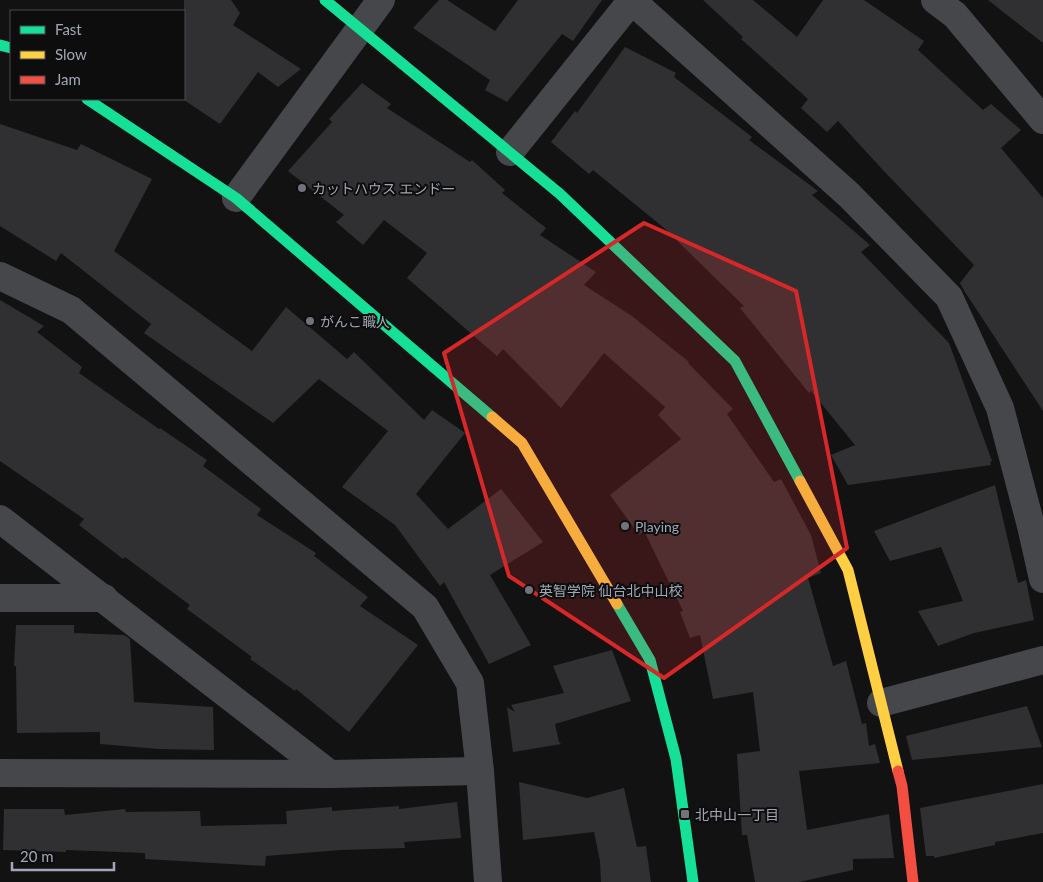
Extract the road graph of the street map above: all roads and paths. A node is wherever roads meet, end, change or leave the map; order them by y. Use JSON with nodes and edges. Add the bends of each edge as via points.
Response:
{"nodes":[{"id":1,"x":325,"y":0,"type":"edge"},
{"id":2,"x":382,"y":0,"type":"edge"},
{"id":3,"x":631,"y":0,"type":"edge"},
{"id":4,"x":935,"y":0,"type":"edge"},
{"id":5,"x":360,"y":29,"type":"junction"},
{"id":6,"x":89,"y":100,"type":"edge"},
{"id":7,"x":1043,"y":120,"type":"edge"},
{"id":8,"x":510,"y":152,"type":"junction"},
{"id":9,"x":236,"y":198,"type":"junction"},
{"id":10,"x":0,"y":276,"type":"edge"},
{"id":11,"x":0,"y":519,"type":"edge"},
{"id":12,"x":1043,"y":579,"type":"edge"},
{"id":13,"x":0,"y":598,"type":"edge"},
{"id":14,"x":104,"y":598,"type":"junction"},
{"id":15,"x":1043,"y":660,"type":"edge"},
{"id":16,"x":881,"y":703,"type":"junction"},
{"id":17,"x":480,"y":771,"type":"junction"},
{"id":18,"x":0,"y":773,"type":"edge"},
{"id":19,"x":330,"y":774,"type":"junction"},
{"id":20,"x":488,"y":882,"type":"edge"},
{"id":21,"x":693,"y":882,"type":"edge"},
{"id":22,"x":913,"y":882,"type":"edge"}],
"edges":[{"from":1,"to":5,"type":"street"},
{"from":2,"to":5,"type":"street"},
{"from":3,"to":8,"type":"street"},
{"from":3,"to":12,"type":"street","via":[[849,195],[949,297],[1000,408]]},
{"from":4,"to":7,"type":"street","via":[[955,15]]},
{"from":5,"to":8,"type":"street"},
{"from":5,"to":9,"type":"street"},
{"from":6,"to":9,"type":"street"},
{"from":8,"to":16,"type":"street","via":[[560,194],[735,361],[848,570]]},
{"from":9,"to":21,"type":"street","via":[[522,442],[650,660],[676,759]]},
{"from":10,"to":17,"type":"street","via":[[70,310],[425,607],[470,683]]},
{"from":11,"to":14,"type":"street"},
{"from":13,"to":14,"type":"street"},
{"from":14,"to":19,"type":"street"},
{"from":15,"to":16,"type":"street"},
{"from":16,"to":22,"type":"street","via":[[902,786]]},
{"from":17,"to":19,"type":"street"},
{"from":17,"to":20,"type":"street"},
{"from":18,"to":19,"type":"street"}]}
